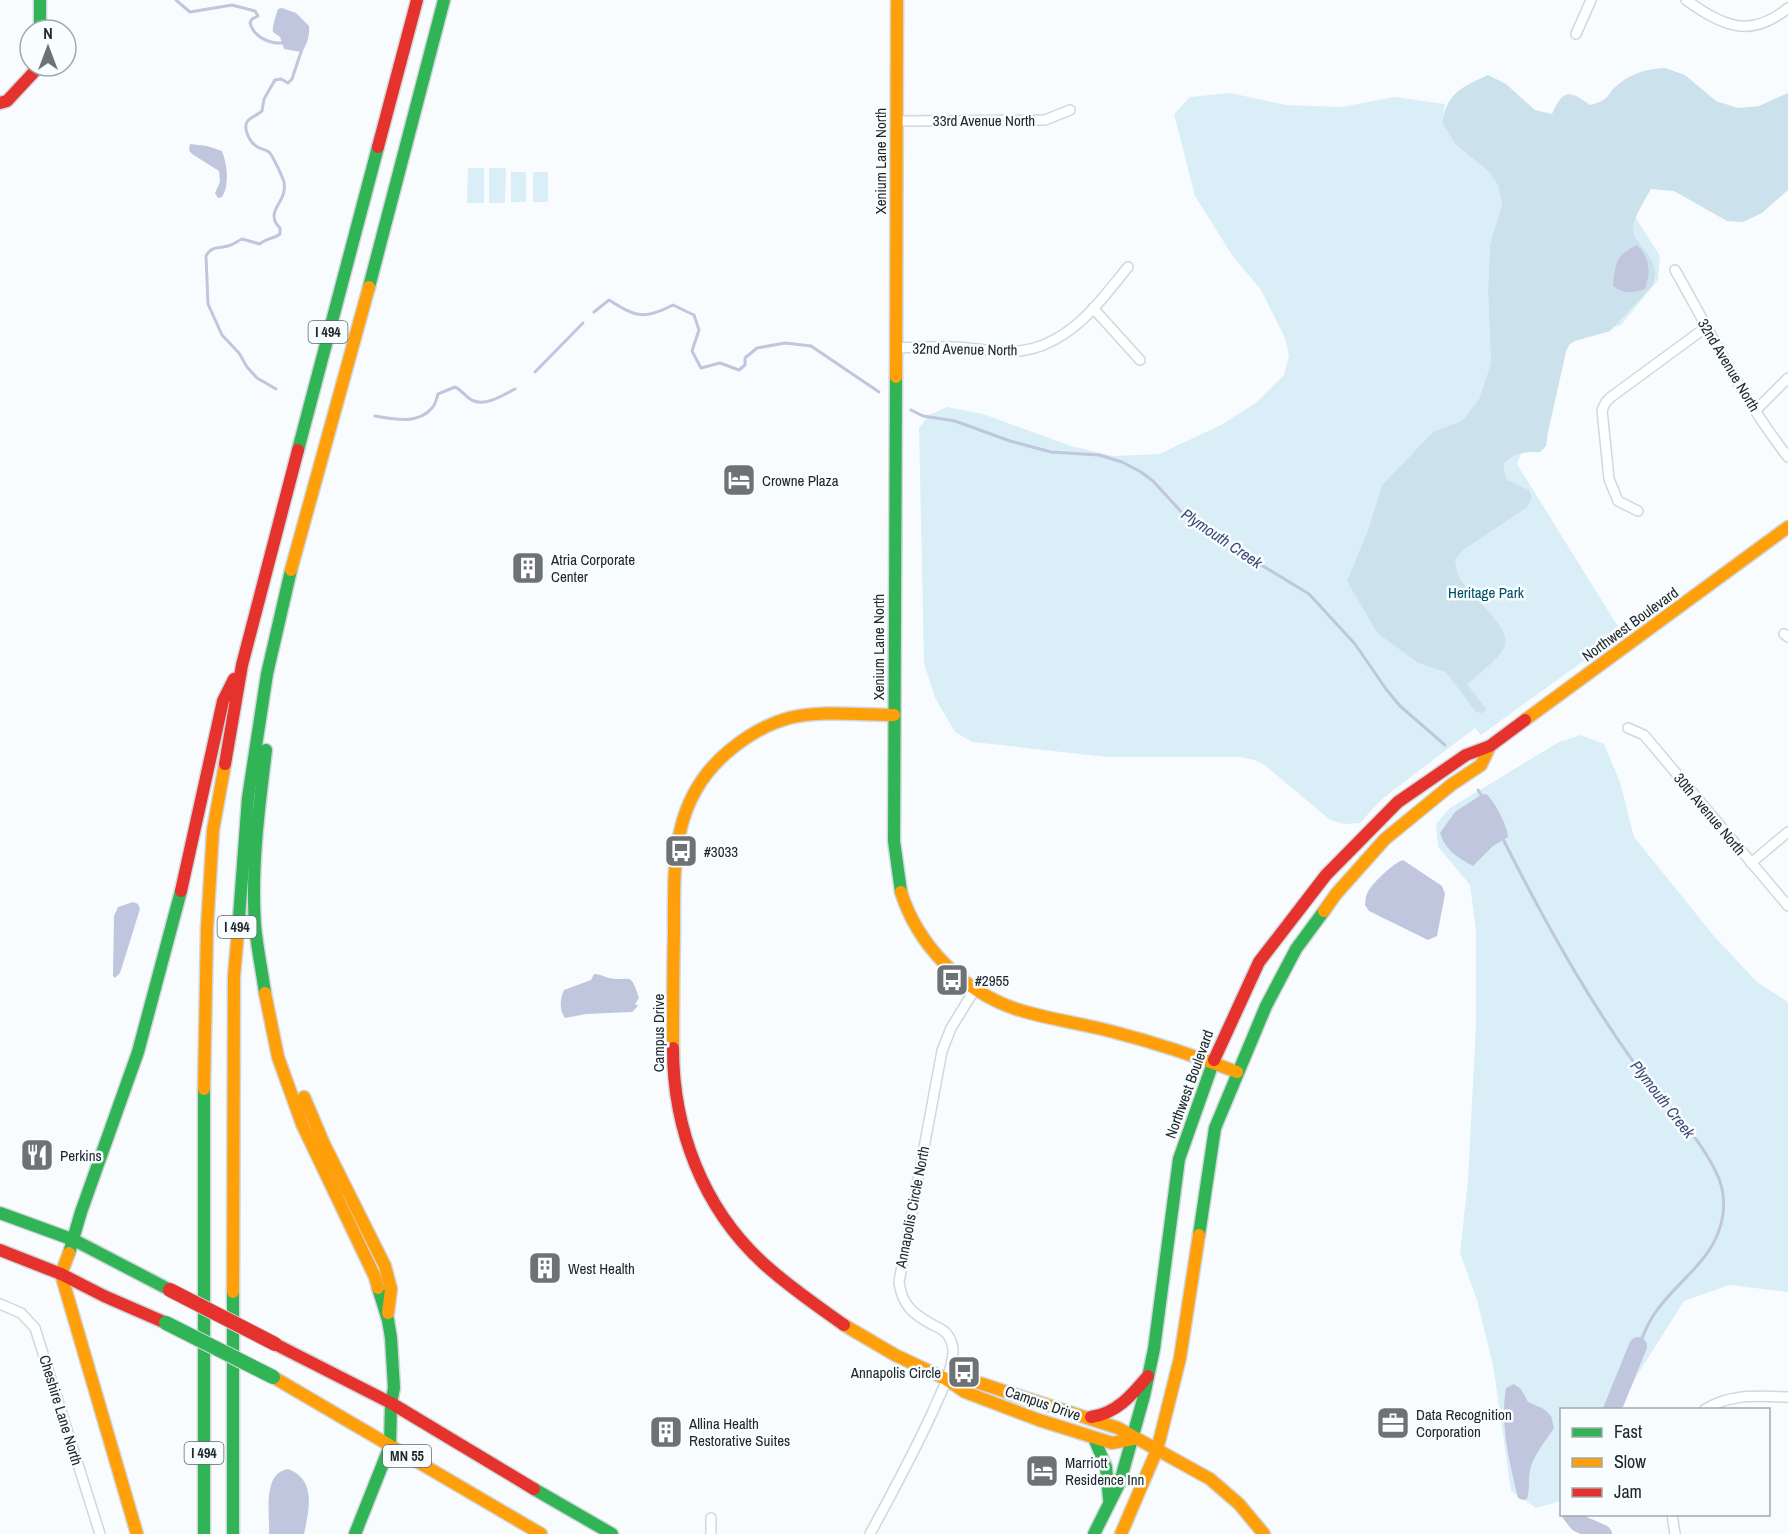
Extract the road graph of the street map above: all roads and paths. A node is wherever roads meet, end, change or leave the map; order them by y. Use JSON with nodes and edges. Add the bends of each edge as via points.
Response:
{"nodes":[{"id":1,"x":40,"y":0,"type":"edge"},
{"id":2,"x":417,"y":0,"type":"edge"},
{"id":3,"x":444,"y":0,"type":"edge"},
{"id":4,"x":897,"y":0,"type":"edge"},
{"id":5,"x":1591,"y":0,"type":"edge"},
{"id":6,"x":1686,"y":0,"type":"edge"},
{"id":7,"x":1788,"y":8,"type":"edge"},
{"id":8,"x":40,"y":18,"type":"edge"},
{"id":9,"x":1576,"y":34,"type":"dead end"},
{"id":10,"x":28,"y":78,"type":"edge"},
{"id":11,"x":0,"y":103,"type":"edge"},
{"id":12,"x":1070,"y":110,"type":"dead end"},
{"id":13,"x":897,"y":121,"type":"junction"},
{"id":14,"x":1128,"y":267,"type":"dead end"},
{"id":15,"x":1675,"y":270,"type":"dead end"},
{"id":16,"x":1092,"y":308,"type":"junction"},
{"id":17,"x":1705,"y":328,"type":"junction"},
{"id":18,"x":896,"y":348,"type":"junction"},
{"id":19,"x":1140,"y":360,"type":"dead end"},
{"id":20,"x":1788,"y":378,"type":"edge"},
{"id":21,"x":1756,"y":410,"type":"junction"},
{"id":22,"x":1788,"y":457,"type":"edge"},
{"id":23,"x":1638,"y":511,"type":"dead end"},
{"id":24,"x":1788,"y":527,"type":"edge"},
{"id":25,"x":293,"y":562,"type":"junction"},
{"id":26,"x":242,"y":665,"type":"junction"},
{"id":27,"x":894,"y":715,"type":"junction"},
{"id":28,"x":1628,"y":728,"type":"dead end"},
{"id":29,"x":1490,"y":746,"type":"junction"},
{"id":30,"x":1788,"y":832,"type":"edge"},
{"id":31,"x":1751,"y":863,"type":"junction"},
{"id":32,"x":1788,"y":906,"type":"edge"},
{"id":33,"x":975,"y":989,"type":"junction"},
{"id":34,"x":1213,"y":1062,"type":"junction"},
{"id":35,"x":1237,"y":1072,"type":"junction"},
{"id":36,"x":0,"y":1213,"type":"edge"},
{"id":37,"x":74,"y":1240,"type":"junction"},
{"id":38,"x":0,"y":1250,"type":"edge"},
{"id":39,"x":61,"y":1274,"type":"junction"},
{"id":40,"x":0,"y":1304,"type":"edge"},
{"id":41,"x":88,"y":1366,"type":"junction"},
{"id":42,"x":1148,"y":1375,"type":"junction"},
{"id":43,"x":946,"y":1378,"type":"junction"},
{"id":44,"x":1788,"y":1397,"type":"edge"},
{"id":45,"x":391,"y":1403,"type":"junction"},
{"id":46,"x":1707,"y":1408,"type":"edge"},
{"id":47,"x":1085,"y":1417,"type":"junction"},
{"id":48,"x":1094,"y":1438,"type":"junction"},
{"id":49,"x":1133,"y":1438,"type":"junction"},
{"id":50,"x":390,"y":1446,"type":"junction"},
{"id":51,"x":1157,"y":1449,"type":"junction"},
{"id":52,"x":1108,"y":1506,"type":"junction"},
{"id":53,"x":1672,"y":1516,"type":"edge"},
{"id":54,"x":711,"y":1518,"type":"dead end"},
{"id":55,"x":100,"y":1534,"type":"edge"},
{"id":56,"x":125,"y":1534,"type":"edge"},
{"id":57,"x":137,"y":1534,"type":"edge"},
{"id":58,"x":204,"y":1534,"type":"edge"},
{"id":59,"x":232,"y":1534,"type":"edge"},
{"id":60,"x":355,"y":1534,"type":"edge"},
{"id":61,"x":541,"y":1534,"type":"edge"},
{"id":62,"x":612,"y":1534,"type":"edge"},
{"id":63,"x":711,"y":1534,"type":"edge"},
{"id":64,"x":870,"y":1534,"type":"edge"},
{"id":65,"x":1094,"y":1534,"type":"edge"},
{"id":66,"x":1121,"y":1534,"type":"edge"},
{"id":67,"x":1264,"y":1534,"type":"edge"},
{"id":68,"x":1675,"y":1534,"type":"edge"}],
"edges":[{"from":1,"to":8,"type":"main road"},
{"from":2,"to":26,"type":"main road","number":"I 494"},
{"from":3,"to":25,"type":"main road","number":"I 494"},
{"from":4,"to":13,"type":"main road","name":"Xenium Lane North"},
{"from":5,"to":9,"type":"street"},
{"from":6,"to":7,"type":"street","via":[[1708,16],[1740,26],[1764,22]]},
{"from":10,"to":11,"type":"main road","via":[[8,100]]},
{"from":12,"to":13,"type":"street","name":"33rd Avenue North","via":[[1045,120]]},
{"from":13,"to":18,"type":"main road","name":"Xenium Lane North"},
{"from":14,"to":16,"type":"street","name":"32nd Avenue North"},
{"from":15,"to":17,"type":"street","name":"32nd Avenue North"},
{"from":16,"to":18,"type":"street","name":"32nd Avenue North","via":[[1065,333],[1027,350],[1007,353],[957,347]]},
{"from":16,"to":19,"type":"street"},
{"from":17,"to":21,"type":"street","name":"32nd Avenue North"},
{"from":17,"to":23,"type":"street","via":[[1611,397],[1602,410],[1609,479],[1618,501]]},
{"from":18,"to":27,"type":"main road","name":"Xenium Lane North"},
{"from":20,"to":21,"type":"street"},
{"from":21,"to":22,"type":"street","name":"32nd Avenue North"},
{"from":24,"to":29,"type":"main road","name":"Northwest Boulevard"},
{"from":25,"to":45,"type":"main road","via":[[257,821],[255,926],[278,1057],[302,1124],[375,1277],[388,1320],[394,1388]]},
{"from":25,"to":59,"type":"main road","number":"I 494","via":[[267,674],[239,886],[234,976]]},
{"from":26,"to":37,"type":"main road","via":[[223,701],[175,919],[138,1052]]},
{"from":26,"to":58,"type":"main road","number":"I 494","via":[[213,830],[207,928]]},
{"from":27,"to":33,"type":"main road","name":"Xenium Lane North","via":[[894,841],[902,894],[926,942],[942,962]]},
{"from":27,"to":43,"type":"main road","name":"Campus Drive","via":[[805,716],[781,721],[748,737],[718,759],[690,799],[681,822],[674,870],[675,1092],[681,1124],[703,1185],[741,1240],[763,1263],[848,1328]]},
{"from":28,"to":31,"type":"street","name":"30th Avenue North","via":[[1644,735]]},
{"from":29,"to":34,"type":"main road","name":"Northwest Boulevard","via":[[1466,755],[1398,802],[1326,875],[1259,962]]},
{"from":29,"to":35,"type":"main road","name":"Northwest Boulevard","via":[[1481,765],[1451,784],[1385,839],[1336,894],[1296,949]]},
{"from":30,"to":31,"type":"street"},
{"from":31,"to":32,"type":"street","name":"30th Avenue North"},
{"from":33,"to":34,"type":"main road","name":"Xenium Lane North","via":[[1013,1008],[1139,1038]]},
{"from":33,"to":43,"type":"street","name":"Annapolis Circle North","via":[[942,1051],[899,1273],[900,1292],[909,1309],[950,1337],[952,1360]]},
{"from":34,"to":35,"type":"main road","name":"Xenium Lane North"},
{"from":34,"to":42,"type":"main road","name":"Northwest Boulevard","via":[[1179,1159]]},
{"from":35,"to":51,"type":"main road","name":"Northwest Boulevard","via":[[1215,1128],[1180,1358]]},
{"from":36,"to":37,"type":"main road","number":"MN 55"},
{"from":37,"to":39,"type":"main road"},
{"from":37,"to":45,"type":"main road","number":"MN 55","bridge":true},
{"from":38,"to":39,"type":"main road","number":"MN 55"},
{"from":39,"to":41,"type":"main road"},
{"from":39,"to":50,"type":"main road","number":"MN 55","bridge":true,"via":[[273,1377]]},
{"from":40,"to":55,"type":"street","name":"Cheshire Lane North","via":[[21,1313],[35,1328]]},
{"from":41,"to":56,"type":"main road","via":[[87,1400]]},
{"from":41,"to":57,"type":"main road"},
{"from":42,"to":47,"type":"main road","via":[[1113,1411],[1102,1417]]},
{"from":42,"to":49,"type":"main road","name":"Northwest Boulevard"},
{"from":43,"to":47,"type":"main road","name":"Campus Drive","via":[[970,1380]]},
{"from":43,"to":48,"type":"main road","name":"Campus Drive","via":[[965,1392]]},
{"from":43,"to":64,"type":"street","name":"Annapolis Circle North","via":[[919,1442]]},
{"from":44,"to":46,"type":"street","via":[[1749,1396],[1719,1401]]},
{"from":45,"to":50,"type":"main road"},
{"from":45,"to":62,"type":"main road","number":"MN 55"},
{"from":47,"to":49,"type":"main road","name":"Campus Drive","via":[[1118,1428]]},
{"from":48,"to":49,"type":"main road","name":"Campus Drive","via":[[1112,1443]]},
{"from":48,"to":52,"type":"main road","via":[[1107,1470]]},
{"from":49,"to":51,"type":"main road","name":"Campus Drive"},
{"from":49,"to":52,"type":"main road","name":"Northwest Boulevard"},
{"from":50,"to":60,"type":"main road"},
{"from":50,"to":61,"type":"main road","number":"MN 55"},
{"from":51,"to":66,"type":"main road","name":"Northwest Boulevard"},
{"from":51,"to":67,"type":"main road","name":"Campus Drive","via":[[1232,1495]]},
{"from":52,"to":65,"type":"main road","name":"Northwest Boulevard"},
{"from":53,"to":68,"type":"street"},
{"from":54,"to":63,"type":"street"}]}
